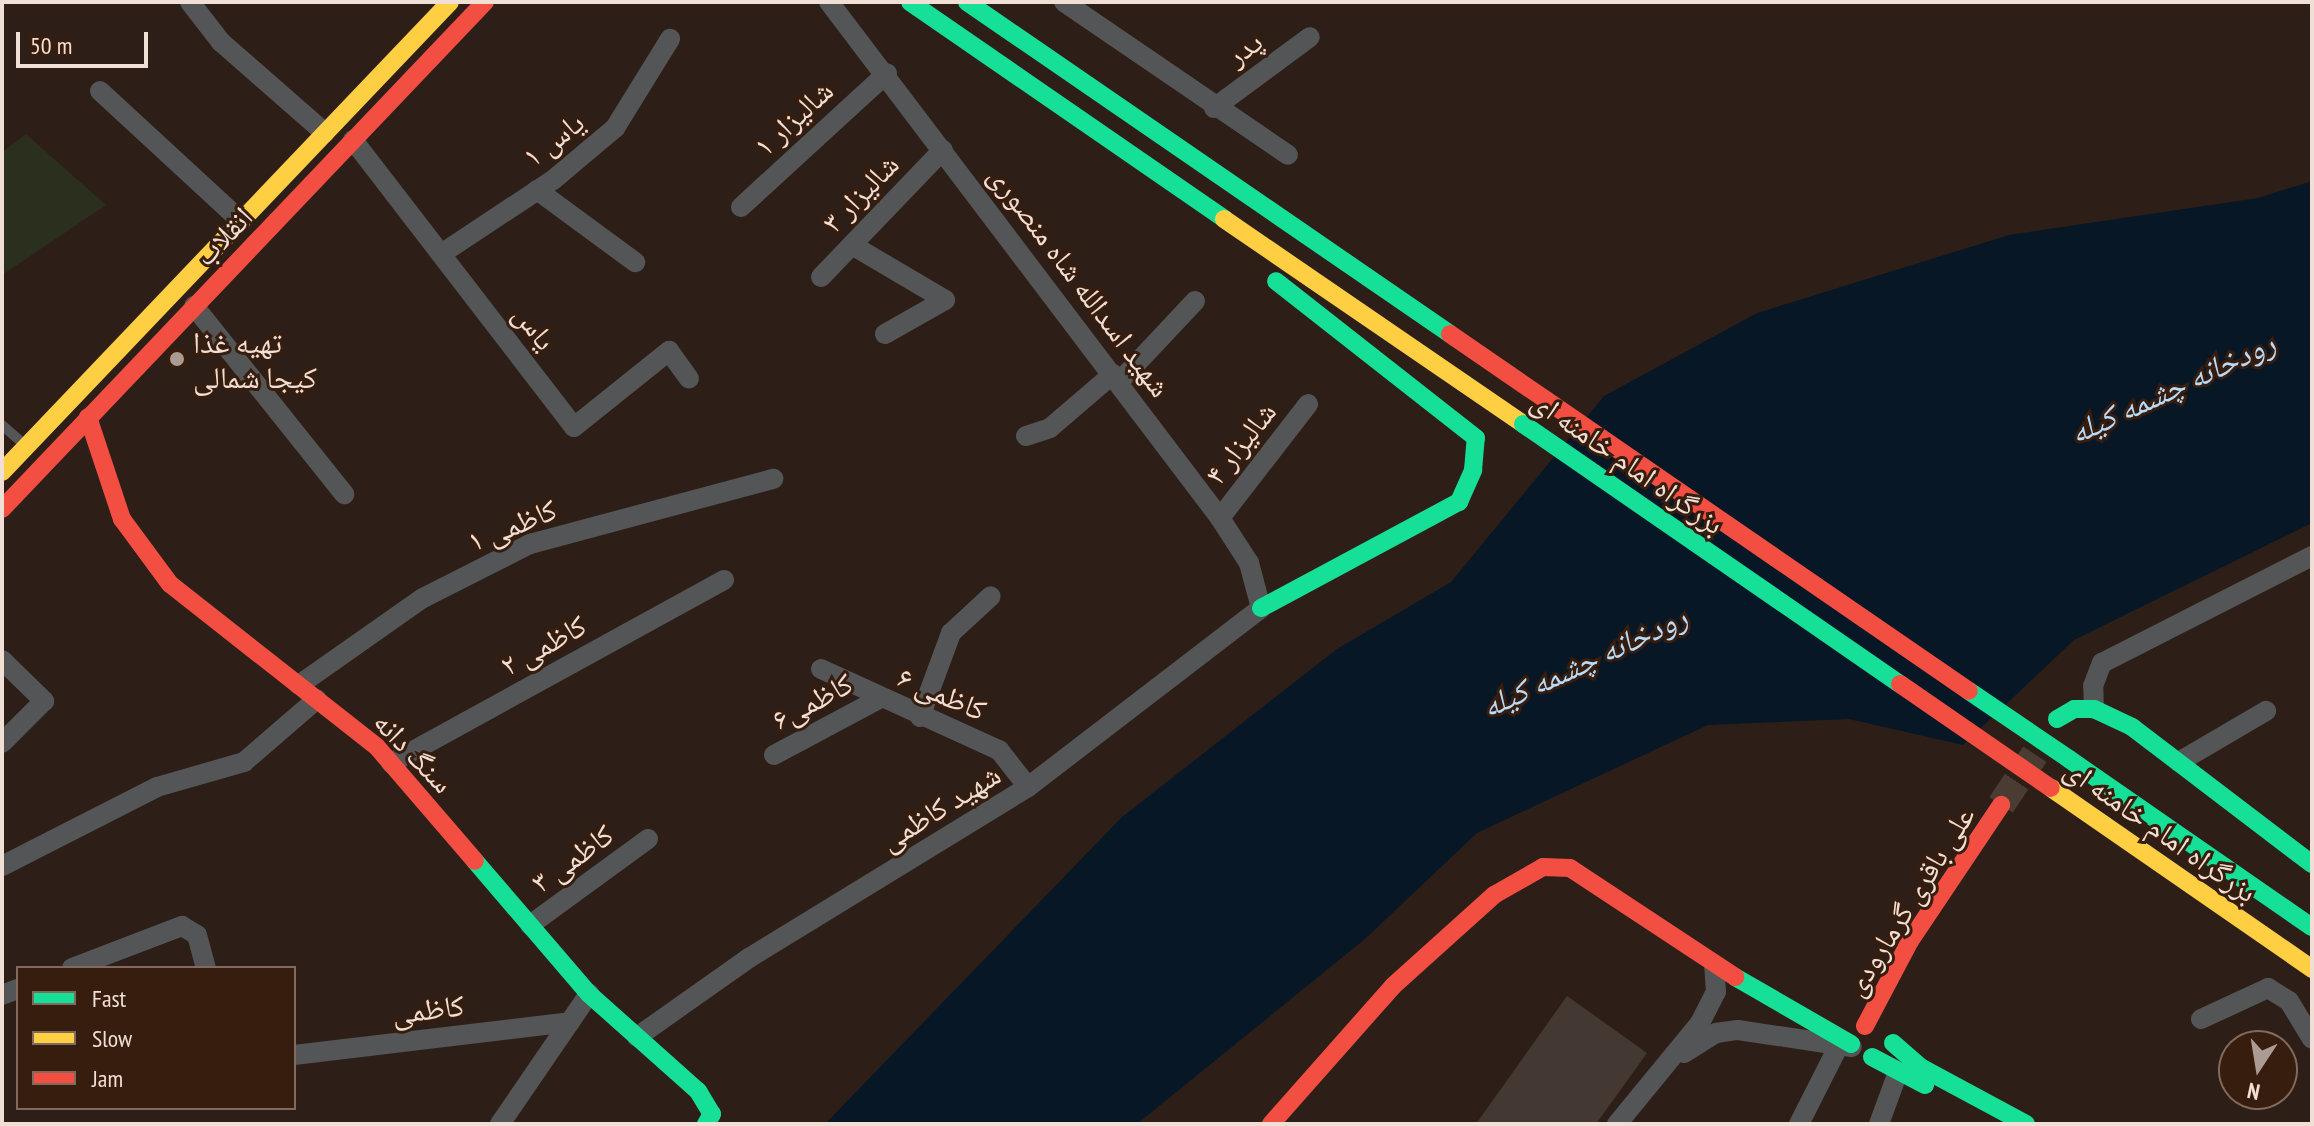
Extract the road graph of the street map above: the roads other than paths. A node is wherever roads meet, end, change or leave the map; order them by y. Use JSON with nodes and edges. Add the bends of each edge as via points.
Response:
{"nodes":[{"id":1,"x":190,"y":2,"type":"edge"},
{"id":2,"x":450,"y":2,"type":"edge"},
{"id":3,"x":485,"y":2,"type":"edge"},
{"id":4,"x":829,"y":2,"type":"edge"},
{"id":5,"x":910,"y":2,"type":"edge"},
{"id":6,"x":967,"y":2,"type":"edge"},
{"id":7,"x":1064,"y":2,"type":"edge"},
{"id":8,"x":1310,"y":37,"type":"dead end"},
{"id":9,"x":670,"y":39,"type":"dead end"},
{"id":10,"x":1083,"y":56,"type":"dead end"},
{"id":11,"x":887,"y":73,"type":"junction"},
{"id":12,"x":100,"y":91,"type":"dead end"},
{"id":13,"x":1214,"y":108,"type":"junction"},
{"id":14,"x":325,"y":133,"type":"junction"},
{"id":15,"x":353,"y":140,"type":"junction"},
{"id":16,"x":943,"y":150,"type":"junction"},
{"id":17,"x":1288,"y":155,"type":"dead end"},
{"id":18,"x":537,"y":190,"type":"junction"},
{"id":19,"x":1184,"y":191,"type":"junction"},
{"id":20,"x":741,"y":207,"type":"dead end"},
{"id":21,"x":241,"y":221,"type":"junction"},
{"id":22,"x":852,"y":245,"type":"junction"},
{"id":23,"x":441,"y":254,"type":"junction"},
{"id":24,"x":1334,"y":255,"type":"junction"},
{"id":25,"x":635,"y":262,"type":"dead end"},
{"id":26,"x":821,"y":277,"type":"dead end"},
{"id":27,"x":1195,"y":301,"type":"dead end"},
{"id":28,"x":194,"y":306,"type":"junction"},
{"id":29,"x":885,"y":334,"type":"dead end"},
{"id":30,"x":1116,"y":378,"type":"junction"},
{"id":31,"x":689,"y":379,"type":"dead end"},
{"id":32,"x":70,"y":400,"type":"junction"},
{"id":33,"x":1308,"y":404,"type":"dead end"},
{"id":34,"x":88,"y":417,"type":"junction"},
{"id":35,"x":2,"y":425,"type":"edge"},
{"id":36,"x":1026,"y":436,"type":"dead end"},
{"id":37,"x":26,"y":446,"type":"junction"},
{"id":38,"x":2,"y":472,"type":"edge"},
{"id":39,"x":773,"y":479,"type":"dead end"},
{"id":40,"x":344,"y":494,"type":"dead end"},
{"id":41,"x":2,"y":509,"type":"edge"},
{"id":42,"x":1220,"y":518,"type":"junction"},
{"id":43,"x":2312,"y":556,"type":"edge"},
{"id":44,"x":724,"y":580,"type":"dead end"},
{"id":45,"x":991,"y":596,"type":"dead end"},
{"id":46,"x":1261,"y":608,"type":"junction"},
{"id":47,"x":2,"y":660,"type":"edge"},
{"id":48,"x":821,"y":669,"type":"dead end"},
{"id":49,"x":299,"y":685,"type":"junction"},
{"id":50,"x":317,"y":699,"type":"junction"},
{"id":51,"x":879,"y":699,"type":"junction"},
{"id":52,"x":2094,"y":709,"type":"junction"},
{"id":53,"x":2266,"y":711,"type":"dead end"},
{"id":54,"x":920,"y":717,"type":"junction"},
{"id":55,"x":2057,"y":719,"type":"dead end"},
{"id":56,"x":2,"y":743,"type":"edge"},
{"id":57,"x":774,"y":755,"type":"dead end"},
{"id":58,"x":2179,"y":762,"type":"junction"},
{"id":59,"x":391,"y":763,"type":"junction"},
{"id":60,"x":1028,"y":787,"type":"junction"},
{"id":61,"x":2001,"y":805,"type":"tunnel mouth"},
{"id":62,"x":648,"y":839,"type":"dead end"},
{"id":63,"x":2312,"y":864,"type":"edge"},
{"id":64,"x":2,"y":866,"type":"edge"},
{"id":65,"x":530,"y":925,"type":"junction"},
{"id":66,"x":1660,"y":926,"type":"junction"},
{"id":67,"x":2312,"y":927,"type":"edge"},
{"id":68,"x":1714,"y":965,"type":"junction"},
{"id":69,"x":77,"y":966,"type":"edge"},
{"id":70,"x":205,"y":966,"type":"edge"},
{"id":71,"x":2312,"y":969,"type":"edge"},
{"id":72,"x":1894,"y":976,"type":"junction"},
{"id":73,"x":589,"y":994,"type":"junction"},
{"id":74,"x":2201,"y":1019,"type":"dead end"},
{"id":75,"x":570,"y":1022,"type":"junction"},
{"id":76,"x":637,"y":1037,"type":"junction"},
{"id":77,"x":1852,"y":1038,"type":"junction"},
{"id":78,"x":2312,"y":1039,"type":"edge"},
{"id":79,"x":1891,"y":1041,"type":"junction"},
{"id":80,"x":296,"y":1055,"type":"edge"},
{"id":81,"x":1678,"y":1057,"type":"junction"},
{"id":82,"x":1872,"y":1057,"type":"junction"},
{"id":83,"x":1898,"y":1072,"type":"junction"},
{"id":84,"x":500,"y":1124,"type":"edge"},
{"id":85,"x":706,"y":1124,"type":"edge"},
{"id":86,"x":1271,"y":1124,"type":"edge"},
{"id":87,"x":1617,"y":1124,"type":"edge"},
{"id":88,"x":1799,"y":1124,"type":"edge"},
{"id":89,"x":1879,"y":1124,"type":"edge"},
{"id":90,"x":1998,"y":1124,"type":"edge"},
{"id":91,"x":2026,"y":1124,"type":"edge"}],
"edges":[{"from":1,"to":14,"type":"street","via":[[221,42]]},
{"from":2,"to":14,"type":"main road","name":"انقلاب"},
{"from":3,"to":15,"type":"main road","name":"انقلاب"},
{"from":4,"to":11,"type":"street","name":"شهید اسدالله شاه منصوری"},
{"from":5,"to":19,"type":"main road","name":"بزرگراه امام خامنه ای"},
{"from":6,"to":24,"type":"main road","name":"بزرگراه امام خامنه ای"},
{"from":7,"to":13,"type":"street"},
{"from":8,"to":13,"type":"street","name":"پدر"},
{"from":9,"to":18,"type":"street","name":"یاس ۱","via":[[615,128]]},
{"from":10,"to":24,"type":"main road"},
{"from":11,"to":16,"type":"street","name":"شهید اسدالله شاه منصوری"},
{"from":11,"to":20,"type":"street","name":"شالیزار ۱"},
{"from":12,"to":21,"type":"street"},
{"from":13,"to":17,"type":"street"},
{"from":14,"to":21,"type":"main road","name":"انقلاب"},
{"from":15,"to":23,"type":"street","name":"یاس"},
{"from":15,"to":28,"type":"main road","name":"انقلاب"},
{"from":16,"to":22,"type":"street","name":"شالیزار ۳"},
{"from":16,"to":30,"type":"street","name":"شهید اسدالله شاه منصوری"},
{"from":18,"to":23,"type":"street","name":"یاس ۱"},
{"from":18,"to":25,"type":"street"},
{"from":19,"to":46,"type":"main road","via":[[1236,250],[1476,438],[1473,470],[1459,502]]},
{"from":19,"to":71,"type":"main road","name":"بزرگراه امام خامنه ای","bridge":true},
{"from":21,"to":32,"type":"main road","name":"انقلاب"},
{"from":22,"to":26,"type":"street","name":"شالیزار ۳"},
{"from":22,"to":29,"type":"street","via":[[945,300]]},
{"from":23,"to":31,"type":"street","name":"یاس","via":[[574,427],[669,351]]},
{"from":24,"to":67,"type":"main road","name":"بزرگراه امام خامنه ای","bridge":true},
{"from":27,"to":30,"type":"street"},
{"from":28,"to":34,"type":"main road","name":"انقلاب"},
{"from":28,"to":40,"type":"street"},
{"from":30,"to":36,"type":"street","via":[[1050,428]]},
{"from":30,"to":42,"type":"street","name":"شهید اسدالله شاه منصوری"},
{"from":32,"to":34,"type":"main road"},
{"from":32,"to":37,"type":"main road","name":"انقلاب"},
{"from":33,"to":42,"type":"street","name":"شالیزار ۴"},
{"from":34,"to":41,"type":"main road","name":"انقلاب"},
{"from":34,"to":49,"type":"main road","name":"سنگ دانه","via":[[122,519],[170,584]]},
{"from":35,"to":37,"type":"lane"},
{"from":37,"to":38,"type":"main road","name":"انقلاب"},
{"from":39,"to":49,"type":"street","name":"کاظمی ۱","via":[[530,544],[423,598]]},
{"from":42,"to":46,"type":"street","name":"شهید اسدالله شاه منصوری","via":[[1249,563]]},
{"from":43,"to":52,"type":"street","via":[[2102,663],[2093,686]]},
{"from":44,"to":59,"type":"street","name":"کاظمی ۲"},
{"from":45,"to":54,"type":"street","via":[[951,633]]},
{"from":46,"to":60,"type":"street","name":"شهید کاظمی"},
{"from":47,"to":56,"type":"street","via":[[44,701]]},
{"from":48,"to":51,"type":"street","name":"کاظمی ۶"},
{"from":49,"to":50,"type":"main road","name":"سنگ دانه"},
{"from":50,"to":59,"type":"main road","name":"سنگ دانه"},
{"from":50,"to":64,"type":"street","via":[[244,762],[157,787]]},
{"from":51,"to":54,"type":"street","name":"کاظمی ۶"},
{"from":51,"to":57,"type":"street","name":"کاظمی۶"},
{"from":52,"to":55,"type":"main road","via":[[2074,709]]},
{"from":52,"to":58,"type":"main road"},
{"from":53,"to":58,"type":"street"},
{"from":54,"to":60,"type":"street","name":"کاظمی ۶","via":[[999,750]]},
{"from":58,"to":63,"type":"main road"},
{"from":59,"to":65,"type":"main road","name":"سنگ دانه"},
{"from":60,"to":76,"type":"street","name":"شهید کاظمی","via":[[749,958]]},
{"from":61,"to":72,"type":"main road","name":"علی باقری گرمارودی","via":[[1910,941]]},
{"from":62,"to":65,"type":"street","name":"کاظمی ۳"},
{"from":65,"to":73,"type":"main road","name":"سنگ دانه"},
{"from":66,"to":68,"type":"main road"},
{"from":66,"to":77,"type":"main road"},
{"from":66,"to":86,"type":"main road","via":[[1570,868],[1543,867],[1519,877],[1393,986]]},
{"from":68,"to":77,"type":"main road"},
{"from":68,"to":81,"type":"street","via":[[1716,992]]},
{"from":69,"to":70,"type":"street","via":[[182,926],[197,935]]},
{"from":72,"to":77,"type":"main road","name":"علی باقری گرمارودی"},
{"from":72,"to":79,"type":"main road"},
{"from":73,"to":75,"type":"street"},
{"from":73,"to":76,"type":"main road","name":"سنگ دانه"},
{"from":74,"to":78,"type":"street","via":[[2268,988],[2289,1001]]},
{"from":75,"to":80,"type":"street","name":"کاظمی"},
{"from":75,"to":84,"type":"street"},
{"from":76,"to":85,"type":"main road","name":"سنگ دانه","via":[[698,1091],[712,1114]]},
{"from":77,"to":79,"type":"main road"},
{"from":77,"to":81,"type":"street","via":[[1738,1030],[1716,1033]]},
{"from":77,"to":82,"type":"main road"},
{"from":77,"to":88,"type":"street"},
{"from":79,"to":82,"type":"main road","via":[[1890,1057]]},
{"from":79,"to":91,"type":"main road","via":[[1922,1068]]},
{"from":81,"to":87,"type":"street"},
{"from":82,"to":83,"type":"main road"},
{"from":83,"to":89,"type":"street"},
{"from":83,"to":90,"type":"main road"}]}
